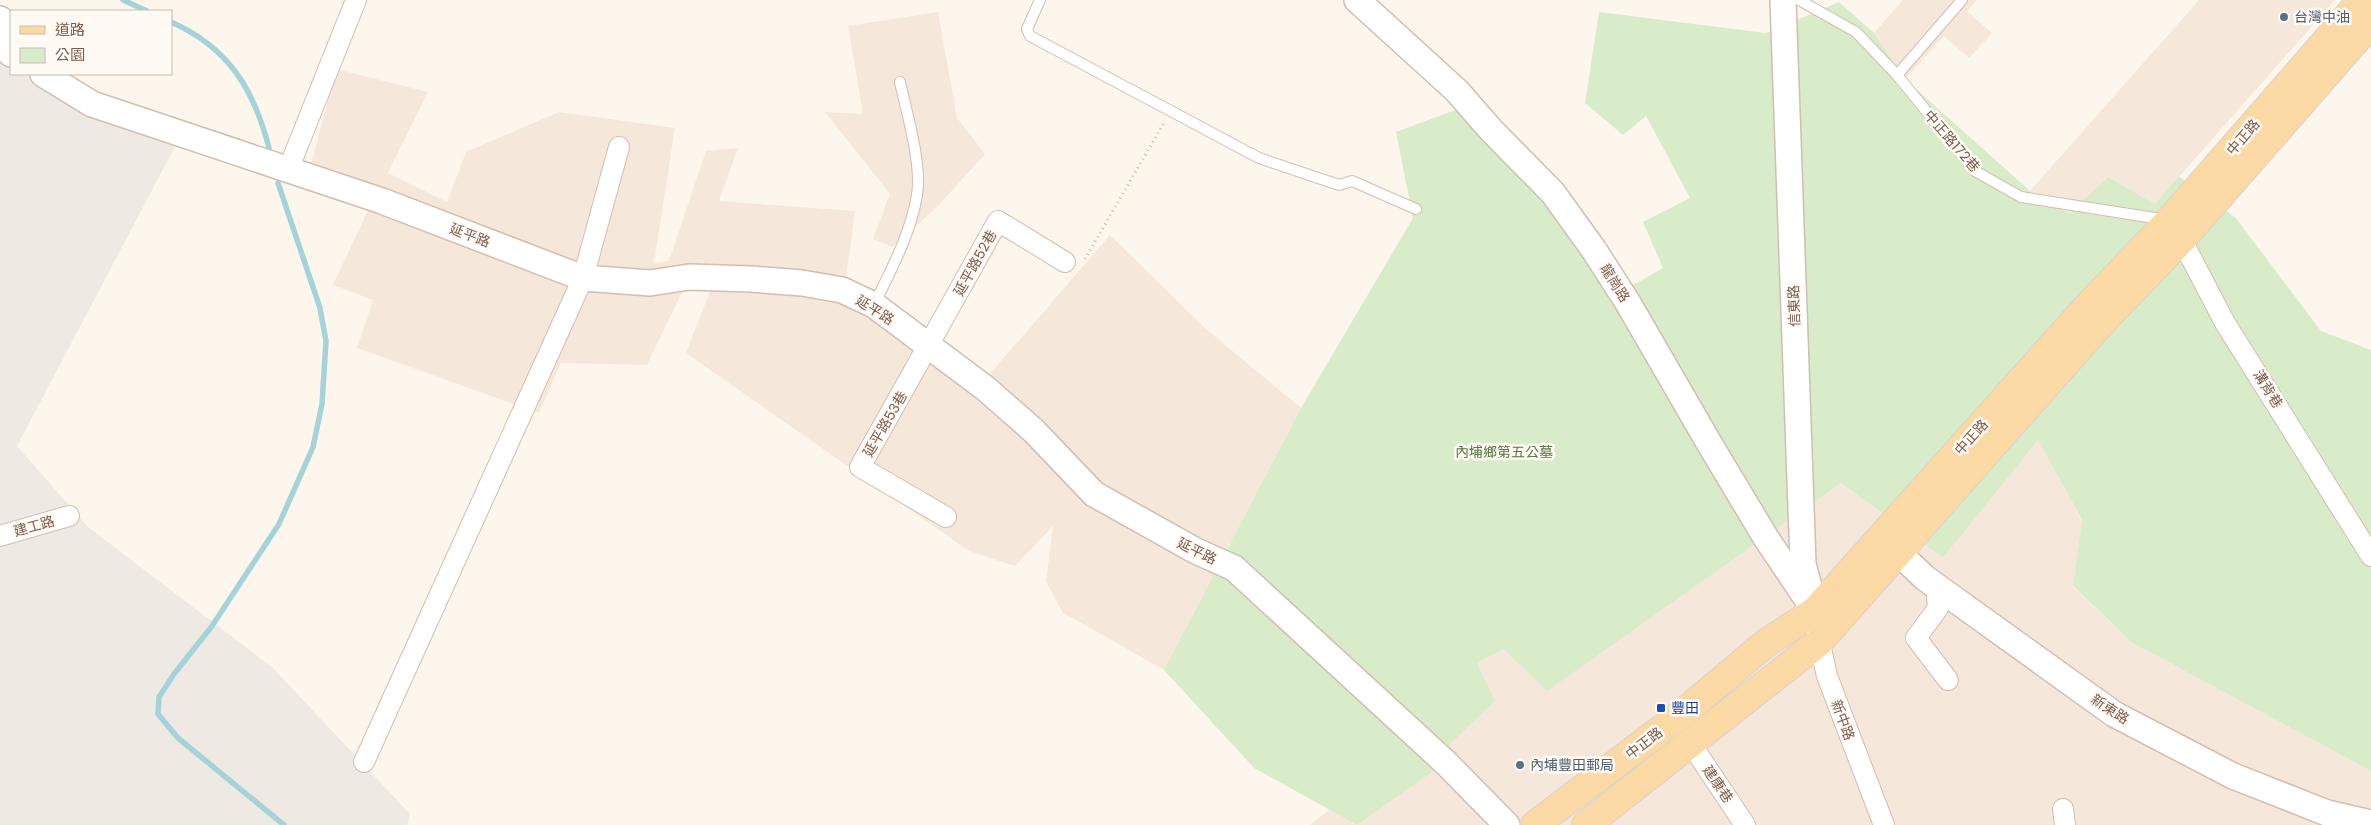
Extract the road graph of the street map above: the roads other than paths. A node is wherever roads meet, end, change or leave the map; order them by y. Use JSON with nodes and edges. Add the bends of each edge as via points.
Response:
{"nodes":[{"id":1,"x":356,"y":0,"type":"edge"},
{"id":2,"x":1040,"y":0,"type":"edge"},
{"id":3,"x":1357,"y":0,"type":"edge"},
{"id":4,"x":1783,"y":0,"type":"edge"},
{"id":5,"x":1799,"y":0,"type":"edge"},
{"id":6,"x":1962,"y":0,"type":"edge"},
{"id":7,"x":2362,"y":0,"type":"edge"},
{"id":8,"x":0,"y":19,"type":"edge"},
{"id":9,"x":2371,"y":23,"type":"edge"},
{"id":10,"x":10,"y":27,"type":"edge"},
{"id":11,"x":0,"y":44,"type":"edge"},
{"id":12,"x":10,"y":53,"type":"edge"},
{"id":13,"x":45,"y":75,"type":"edge"},
{"id":14,"x":65,"y":75,"type":"edge"},
{"id":15,"x":1897,"y":75,"type":"junction"},
{"id":16,"x":900,"y":82,"type":"dead end"},
{"id":17,"x":92,"y":104,"type":"junction"},
{"id":18,"x":619,"y":147,"type":"dead end"},
{"id":19,"x":288,"y":170,"type":"junction"},
{"id":20,"x":1416,"y":209,"type":"dead end"},
{"id":21,"x":2176,"y":229,"type":"junction"},
{"id":22,"x":1065,"y":262,"type":"dead end"},
{"id":23,"x":584,"y":278,"type":"junction"},
{"id":24,"x":874,"y":306,"type":"junction"},
{"id":25,"x":928,"y":348,"type":"junction"},
{"id":26,"x":69,"y":516,"type":"dead end"},
{"id":27,"x":946,"y":517,"type":"dead end"},
{"id":28,"x":0,"y":536,"type":"edge"},
{"id":29,"x":1890,"y":545,"type":"junction"},
{"id":30,"x":2371,"y":556,"type":"edge"},
{"id":31,"x":1936,"y":585,"type":"junction"},
{"id":32,"x":1815,"y":611,"type":"junction"},
{"id":33,"x":1818,"y":643,"type":"junction"},
{"id":34,"x":1948,"y":680,"type":"dead end"},
{"id":35,"x":1691,"y":744,"type":"junction"},
{"id":36,"x":364,"y":762,"type":"dead end"},
{"id":37,"x":2371,"y":823,"type":"edge"},
{"id":38,"x":1507,"y":825,"type":"edge"},
{"id":39,"x":1535,"y":825,"type":"edge"},
{"id":40,"x":1586,"y":825,"type":"edge"},
{"id":41,"x":1745,"y":825,"type":"edge"},
{"id":42,"x":1884,"y":825,"type":"edge"}],
"edges":[{"from":1,"to":19,"type":"street"},
{"from":2,"to":20,"type":"lane","via":[[1027,28],[1030,36],[1259,158],[1339,185],[1352,181]]},
{"from":3,"to":32,"type":"street","name":"龍崗路","via":[[1457,91],[1553,193],[1628,303],[1718,459]]},
{"from":4,"to":32,"type":"street","name":"信東路","via":[[1803,564]]},
{"from":5,"to":15,"type":"lane","name":"中正路172巷","via":[[1856,32]]},
{"from":6,"to":15,"type":"lane"},
{"from":7,"to":21,"type":"main road","name":"中正路"},
{"from":8,"to":10,"type":"street"},
{"from":9,"to":21,"type":"main road","name":"中正路"},
{"from":11,"to":12,"type":"street"},
{"from":13,"to":17,"type":"street","name":"延平路"},
{"from":14,"to":17,"type":"street","via":[[82,89]]},
{"from":15,"to":21,"type":"lane","name":"中正路172巷","via":[[1975,171],[2021,197]]},
{"from":16,"to":24,"type":"lane","via":[[916,158],[918,194],[895,263]]},
{"from":17,"to":19,"type":"street","name":"延平路"},
{"from":18,"to":23,"type":"street"},
{"from":19,"to":23,"type":"street","name":"延平路","via":[[382,201]]},
{"from":21,"to":29,"type":"main road","name":"中正路","via":[[2086,308]]},
{"from":21,"to":30,"type":"street","name":"溝背巷","via":[[2226,323]]},
{"from":22,"to":25,"type":"street","name":"延平路52巷","via":[[998,222]]},
{"from":23,"to":24,"type":"street","name":"延平路","via":[[650,283],[689,277],[802,283],[842,290]]},
{"from":23,"to":36,"type":"street"},
{"from":24,"to":25,"type":"street","name":"延平路"},
{"from":25,"to":27,"type":"street","name":"延平路53巷","via":[[860,467]]},
{"from":25,"to":38,"type":"street","name":"延平路","via":[[985,388],[1028,425],[1094,494],[1196,551],[1234,568],[1446,763]]},
{"from":26,"to":28,"type":"street","name":"建工路"},
{"from":29,"to":31,"type":"street","name":"新東路"},
{"from":29,"to":32,"type":"main road","name":"中正路"},
{"from":29,"to":33,"type":"main road","name":"中正路"},
{"from":31,"to":34,"type":"street","via":[[1938,608],[1916,638]]},
{"from":31,"to":37,"type":"street","name":"新東路","via":[[2114,714],[2233,776],[2327,813]]},
{"from":32,"to":33,"type":"street","name":"新中路"},
{"from":32,"to":39,"type":"main road","name":"中正路","via":[[1766,643],[1683,714]]},
{"from":33,"to":35,"type":"main road","name":"中正路"},
{"from":33,"to":42,"type":"street","name":"新中路"},
{"from":35,"to":40,"type":"main road","name":"中正路"},
{"from":35,"to":41,"type":"street","name":"建康巷"}]}
